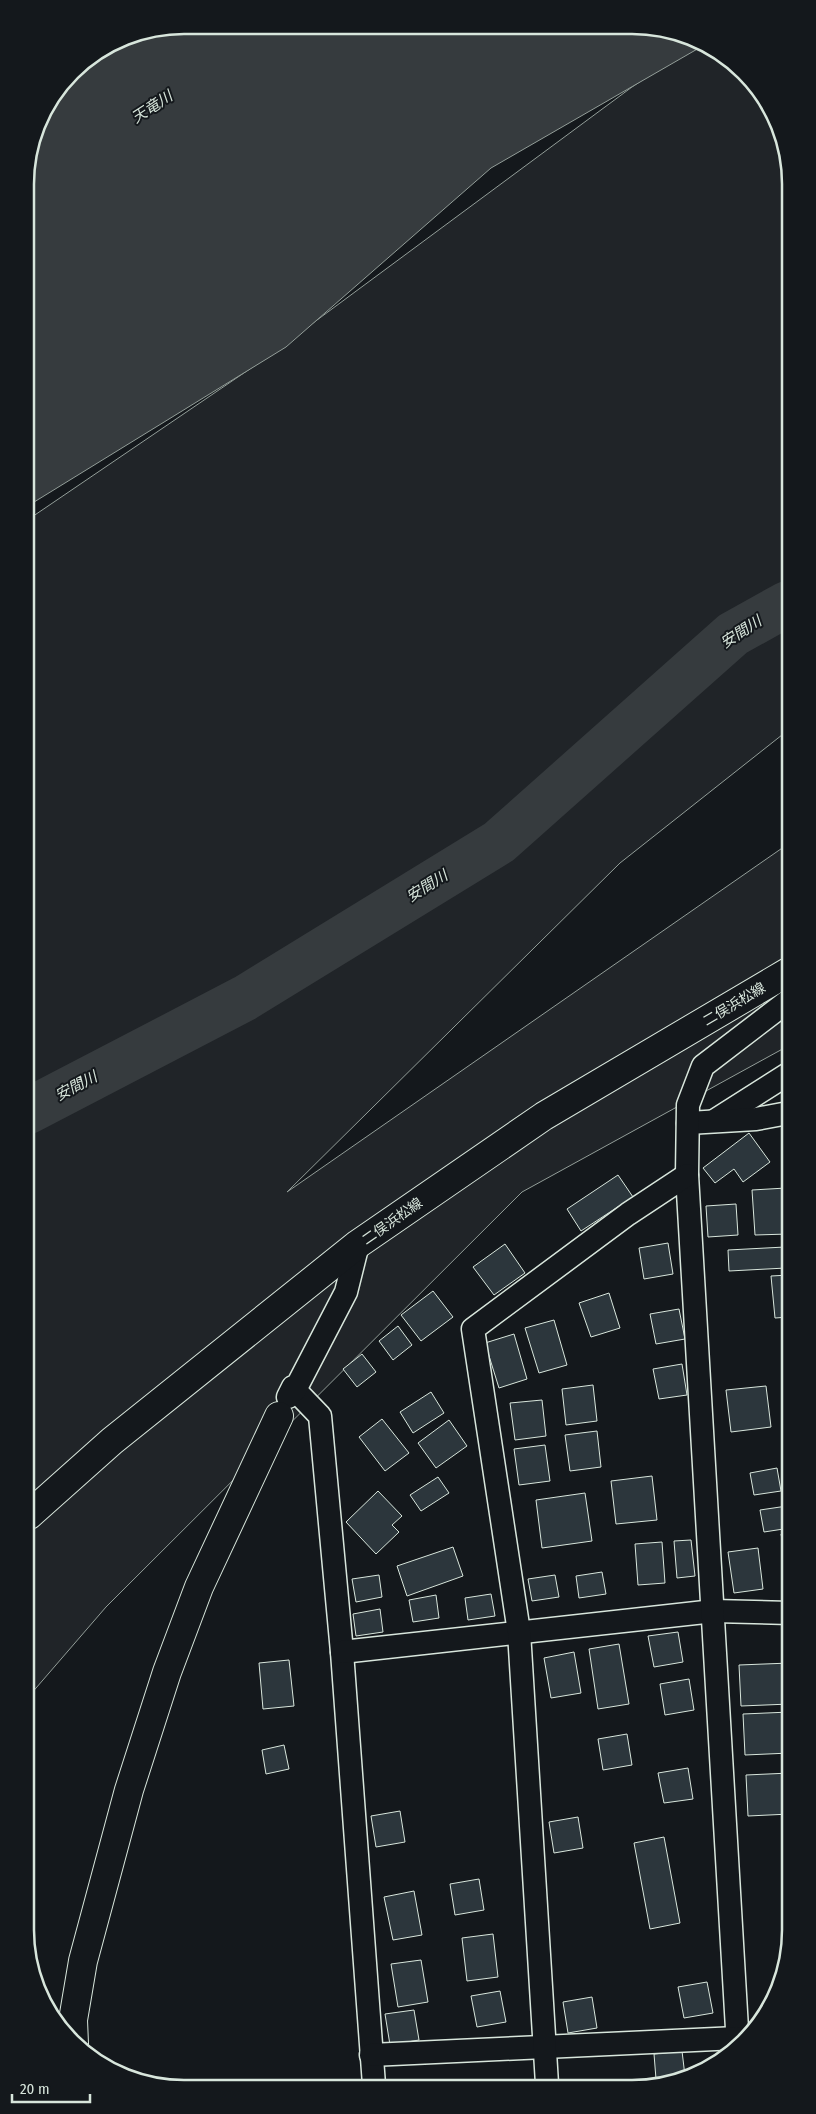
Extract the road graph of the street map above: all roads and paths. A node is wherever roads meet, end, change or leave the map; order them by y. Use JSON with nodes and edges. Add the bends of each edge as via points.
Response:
{"nodes":[{"id":1,"x":782,"y":976,"type":"edge"},
{"id":2,"x":782,"y":1007,"type":"edge"},
{"id":3,"x":782,"y":1078,"type":"edge"},
{"id":4,"x":782,"y":1114,"type":"edge"},
{"id":5,"x":713,"y":1121,"type":"junction"},
{"id":6,"x":688,"y":1123,"type":"junction"},
{"id":7,"x":687,"y":1175,"type":"junction"},
{"id":8,"x":358,"y":1244,"type":"junction"},
{"id":9,"x":295,"y":1390,"type":"junction"},
{"id":10,"x":279,"y":1416,"type":"joint"},
{"id":11,"x":34,"y":1511,"type":"edge"},
{"id":12,"x":714,"y":1611,"type":"junction"},
{"id":13,"x":782,"y":1613,"type":"edge"},
{"id":14,"x":519,"y":1632,"type":"junction"},
{"id":15,"x":342,"y":1652,"type":"junction"},
{"id":16,"x":73,"y":2031,"type":"edge"},
{"id":17,"x":737,"y":2037,"type":"edge"},
{"id":18,"x":731,"y":2042,"type":"edge"},
{"id":19,"x":545,"y":2047,"type":"junction"},
{"id":20,"x":371,"y":2055,"type":"junction"},
{"id":21,"x":374,"y":2080,"type":"edge"},
{"id":22,"x":547,"y":2080,"type":"edge"}],
"edges":[{"from":1,"to":8,"type":"main road","name":"二俣浜松線","via":[[544,1116]]},
{"from":2,"to":6,"type":"street","via":[[703,1066],[688,1105]]},
{"from":3,"to":5,"type":"street"},
{"from":4,"to":5,"type":"street"},
{"from":5,"to":6,"type":"street"},
{"from":6,"to":7,"type":"street"},
{"from":7,"to":12,"type":"street"},
{"from":7,"to":14,"type":"street","via":[[628,1214],[473,1330]]},
{"from":8,"to":9,"type":"street","via":[[346,1292]]},
{"from":8,"to":11,"type":"main road","name":"二俣浜松線","via":[[112,1442]]},
{"from":9,"to":10,"type":"street","via":[[292,1387]]},
{"from":9,"to":15,"type":"street","via":[[320,1416]]},
{"from":10,"to":16,"type":"main road","via":[[199,1587],[164,1681],[129,1790],[83,1961]]},
{"from":12,"to":13,"type":"street"},
{"from":12,"to":14,"type":"street"},
{"from":12,"to":17,"type":"street"},
{"from":14,"to":15,"type":"street"},
{"from":14,"to":19,"type":"street"},
{"from":15,"to":20,"type":"street"},
{"from":18,"to":19,"type":"street"},
{"from":19,"to":20,"type":"street"},
{"from":19,"to":22,"type":"street"},
{"from":20,"to":21,"type":"street"}]}
